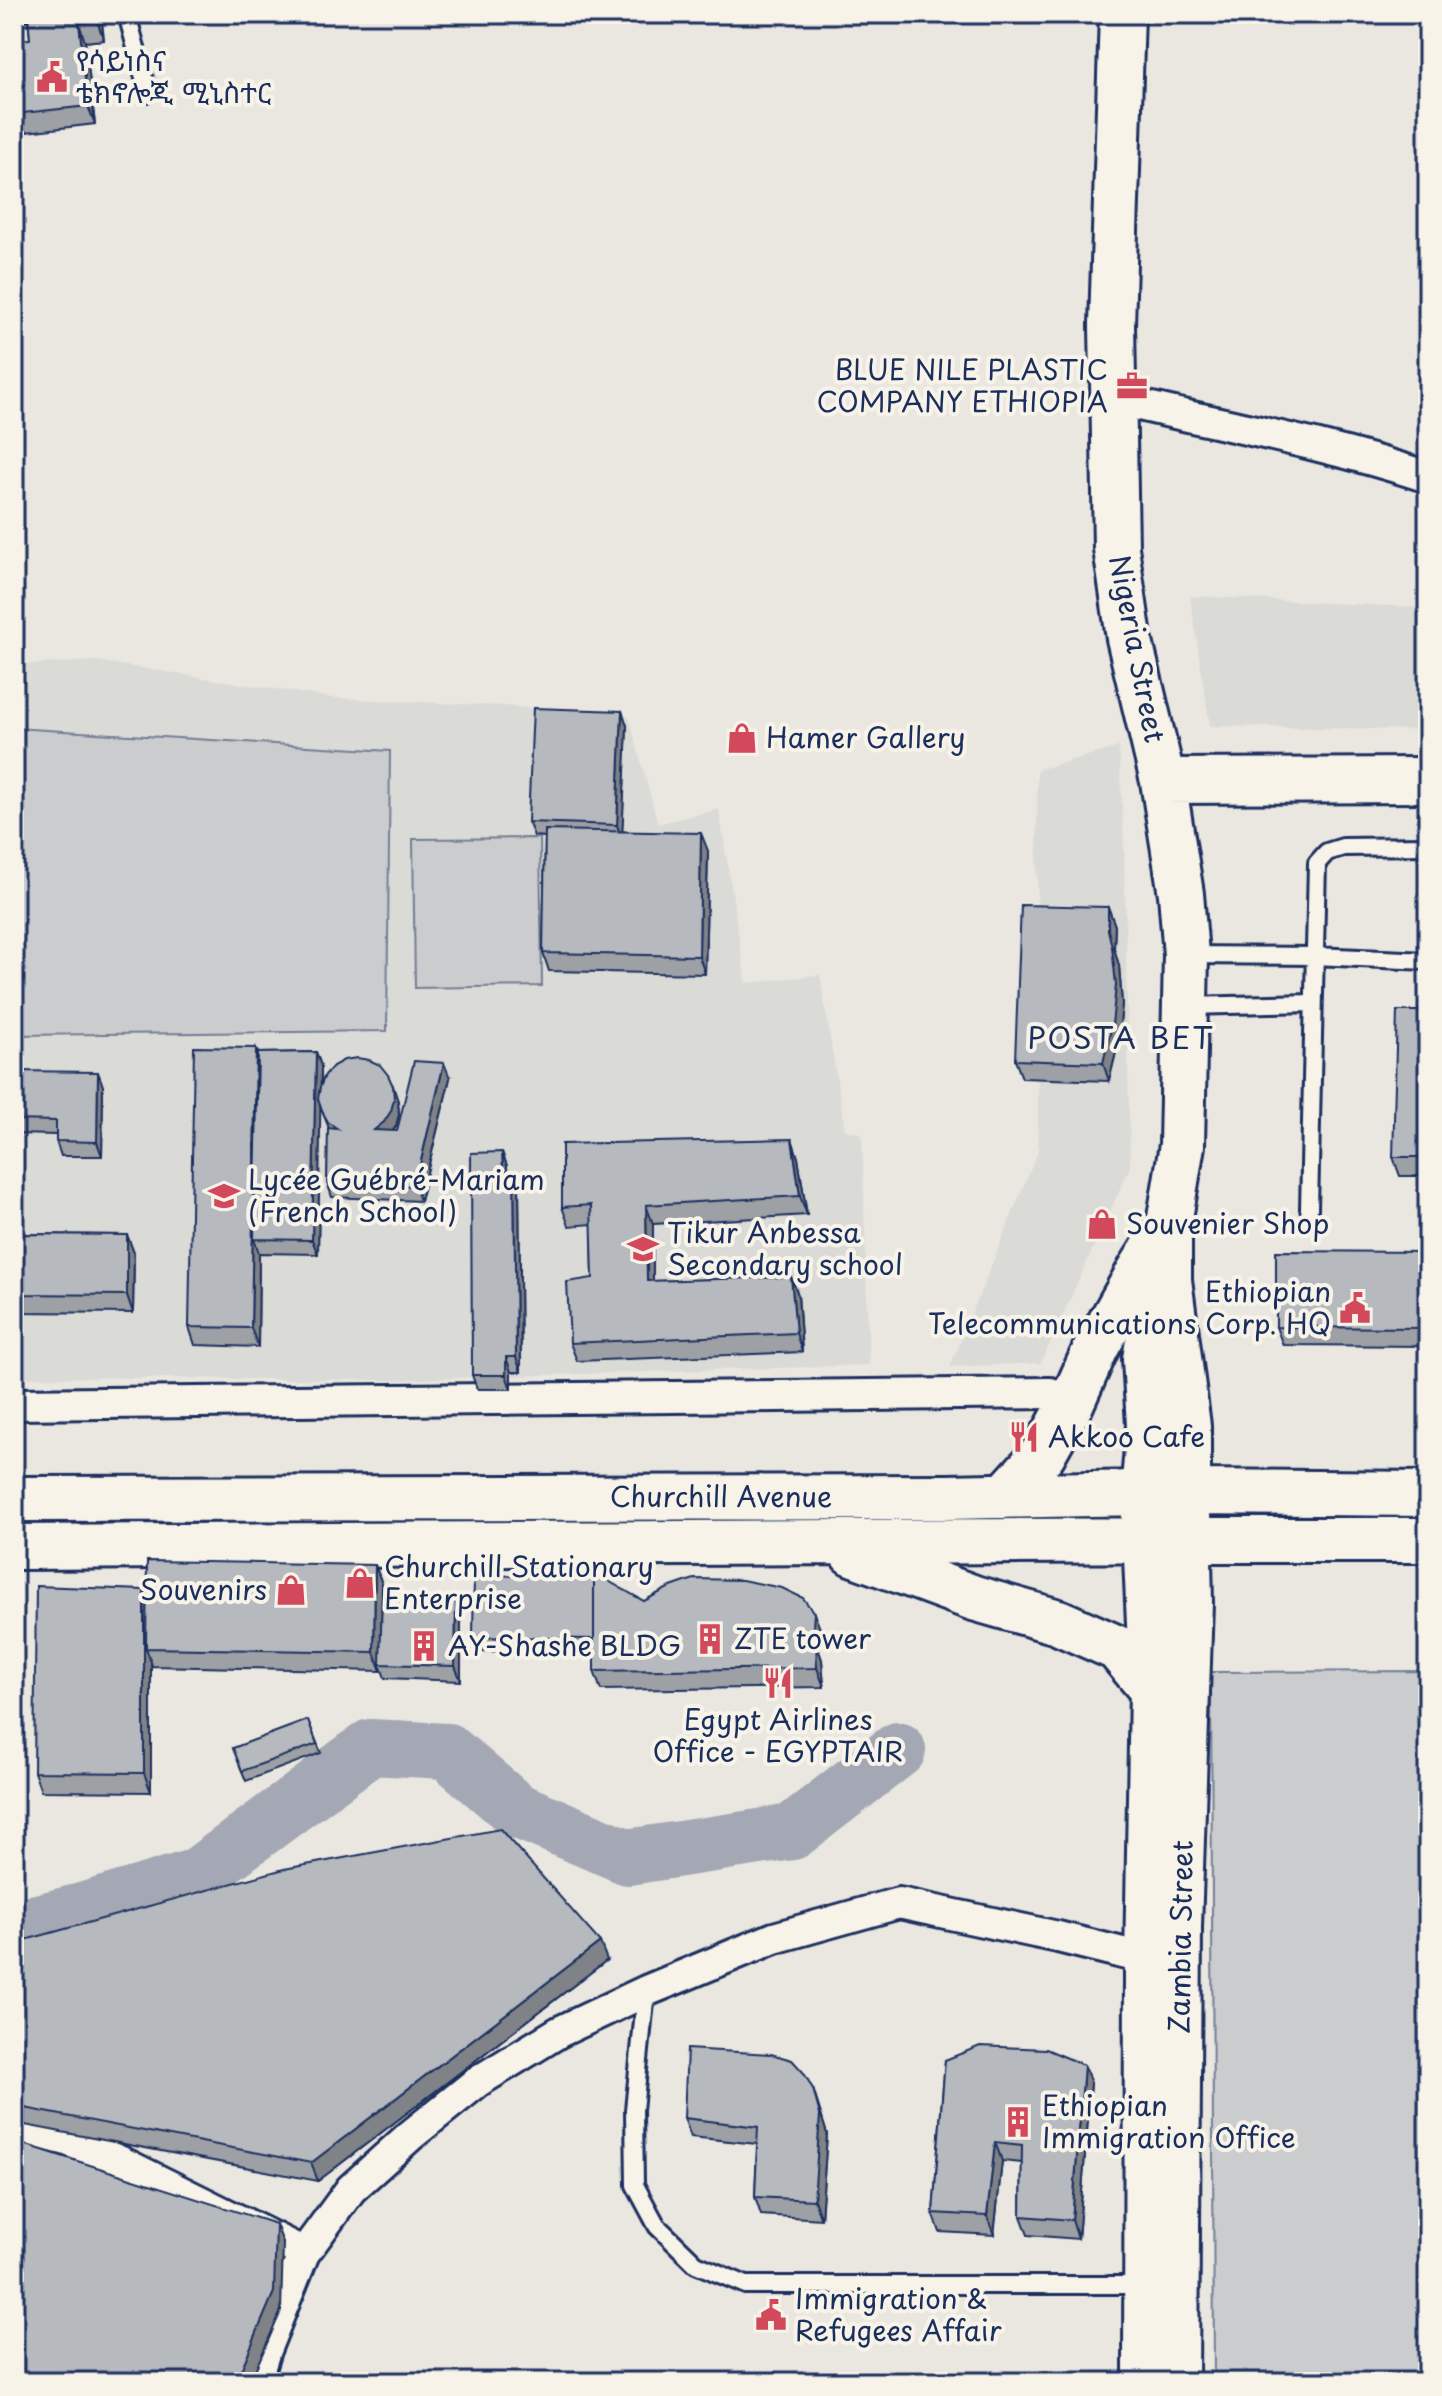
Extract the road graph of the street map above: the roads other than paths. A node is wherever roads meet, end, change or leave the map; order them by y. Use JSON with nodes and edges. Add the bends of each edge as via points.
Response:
{"nodes":[{"id":1,"x":127,"y":14,"type":"edge"},
{"id":2,"x":1122,"y":14,"type":"edge"},
{"id":3,"x":148,"y":93,"type":"dead end"},
{"id":4,"x":1113,"y":399,"type":"junction"},
{"id":5,"x":1428,"y":477,"type":"edge"},
{"id":6,"x":1428,"y":780,"type":"edge"},
{"id":7,"x":1163,"y":781,"type":"junction"},
{"id":8,"x":1428,"y":846,"type":"edge"},
{"id":9,"x":1186,"y":955,"type":"junction"},
{"id":10,"x":1314,"y":956,"type":"junction"},
{"id":11,"x":1428,"y":961,"type":"edge"},
{"id":12,"x":1313,"y":1003,"type":"junction"},
{"id":13,"x":1186,"y":1006,"type":"junction"},
{"id":14,"x":1309,"y":1209,"type":"dead end"},
{"id":15,"x":1169,"y":1224,"type":"junction"},
{"id":16,"x":1169,"y":1280,"type":"junction"},
{"id":17,"x":1050,"y":1393,"type":"dead end"},
{"id":18,"x":14,"y":1404,"type":"edge"},
{"id":19,"x":1188,"y":1492,"type":"junction"},
{"id":20,"x":1143,"y":1494,"type":"junction"},
{"id":21,"x":1428,"y":1494,"type":"edge"},
{"id":22,"x":1005,"y":1496,"type":"junction"},
{"id":23,"x":14,"y":1499,"type":"edge"},
{"id":24,"x":1428,"y":1540,"type":"edge"},
{"id":25,"x":1167,"y":1541,"type":"junction"},
{"id":26,"x":823,"y":1543,"type":"junction"},
{"id":27,"x":14,"y":1547,"type":"edge"},
{"id":28,"x":1152,"y":1690,"type":"junction"},
{"id":29,"x":1163,"y":1963,"type":"junction"},
{"id":30,"x":646,"y":1991,"type":"junction"},
{"id":31,"x":14,"y":2127,"type":"edge"},
{"id":32,"x":304,"y":2253,"type":"junction"},
{"id":33,"x":1161,"y":2283,"type":"junction"},
{"id":34,"x":255,"y":2382,"type":"edge"},
{"id":35,"x":1146,"y":2382,"type":"edge"},
{"id":36,"x":1176,"y":2382,"type":"edge"}],
"edges":[{"from":1,"to":3,"type":"lane"},
{"from":2,"to":4,"type":"main road","name":"Nigeria Street"},
{"from":4,"to":5,"type":"street","via":[[1317,444]]},
{"from":4,"to":7,"type":"main road","name":"Nigeria Street","via":[[1116,548],[1129,638]]},
{"from":6,"to":7,"type":"main road"},
{"from":7,"to":9,"type":"main road","name":"Nigeria Street"},
{"from":8,"to":10,"type":"lane","via":[[1343,847],[1327,852],[1317,863]]},
{"from":9,"to":10,"type":"lane"},
{"from":9,"to":13,"type":"main road","name":"Nigeria Street"},
{"from":10,"to":11,"type":"lane"},
{"from":10,"to":12,"type":"lane"},
{"from":12,"to":13,"type":"lane"},
{"from":12,"to":14,"type":"lane"},
{"from":13,"to":15,"type":"main road","name":"Nigeria Street","via":[[1182,1145]]},
{"from":15,"to":16,"type":"main road","name":"Nigeria Street"},
{"from":15,"to":22,"type":"main road","via":[[1096,1348],[1043,1454]]},
{"from":16,"to":19,"type":"main road","name":"Nigeria Street","via":[[1188,1426]]},
{"from":16,"to":20,"type":"main road","name":"Nigeria Street","via":[[1153,1314],[1145,1359],[1149,1425]]},
{"from":17,"to":18,"type":"street"},
{"from":19,"to":20,"type":"main road","name":"Churchill Avenue"},
{"from":19,"to":21,"type":"main road","name":"Churchill Avenue"},
{"from":19,"to":25,"type":"main road","name":"Zambia Street"},
{"from":20,"to":22,"type":"main road","name":"Churchill Avenue"},
{"from":20,"to":25,"type":"main road","name":"Zambia Street"},
{"from":22,"to":23,"type":"main road","name":"Churchill Avenue"},
{"from":24,"to":25,"type":"main road","name":"Churchill Avenue"},
{"from":25,"to":26,"type":"main road","name":"Churchill Avenue"},
{"from":25,"to":28,"type":"main road","name":"Zambia Street"},
{"from":25,"to":29,"type":"main road","name":"Zambia Street","via":[[1189,1617]]},
{"from":26,"to":27,"type":"main road","name":"Churchill Avenue"},
{"from":26,"to":28,"type":"main road","via":[[974,1598],[1058,1622],[1117,1648]]},
{"from":28,"to":29,"type":"main road","name":"Zambia Street"},
{"from":29,"to":30,"type":"street","via":[[899,1903],[774,1938]]},
{"from":29,"to":33,"type":"main road","name":"Zambia Street","via":[[1148,2105]]},
{"from":30,"to":32,"type":"street","via":[[559,2032],[477,2082],[351,2189]]},
{"from":30,"to":33,"type":"lane","via":[[634,2110],[635,2185],[657,2226],[696,2264],[746,2285]]},
{"from":31,"to":32,"type":"street","via":[[67,2140],[121,2162]]},
{"from":32,"to":34,"type":"street"},
{"from":33,"to":35,"type":"main road","name":"Zambia Street"},
{"from":33,"to":36,"type":"main road","name":"Zambia Street"}]}
